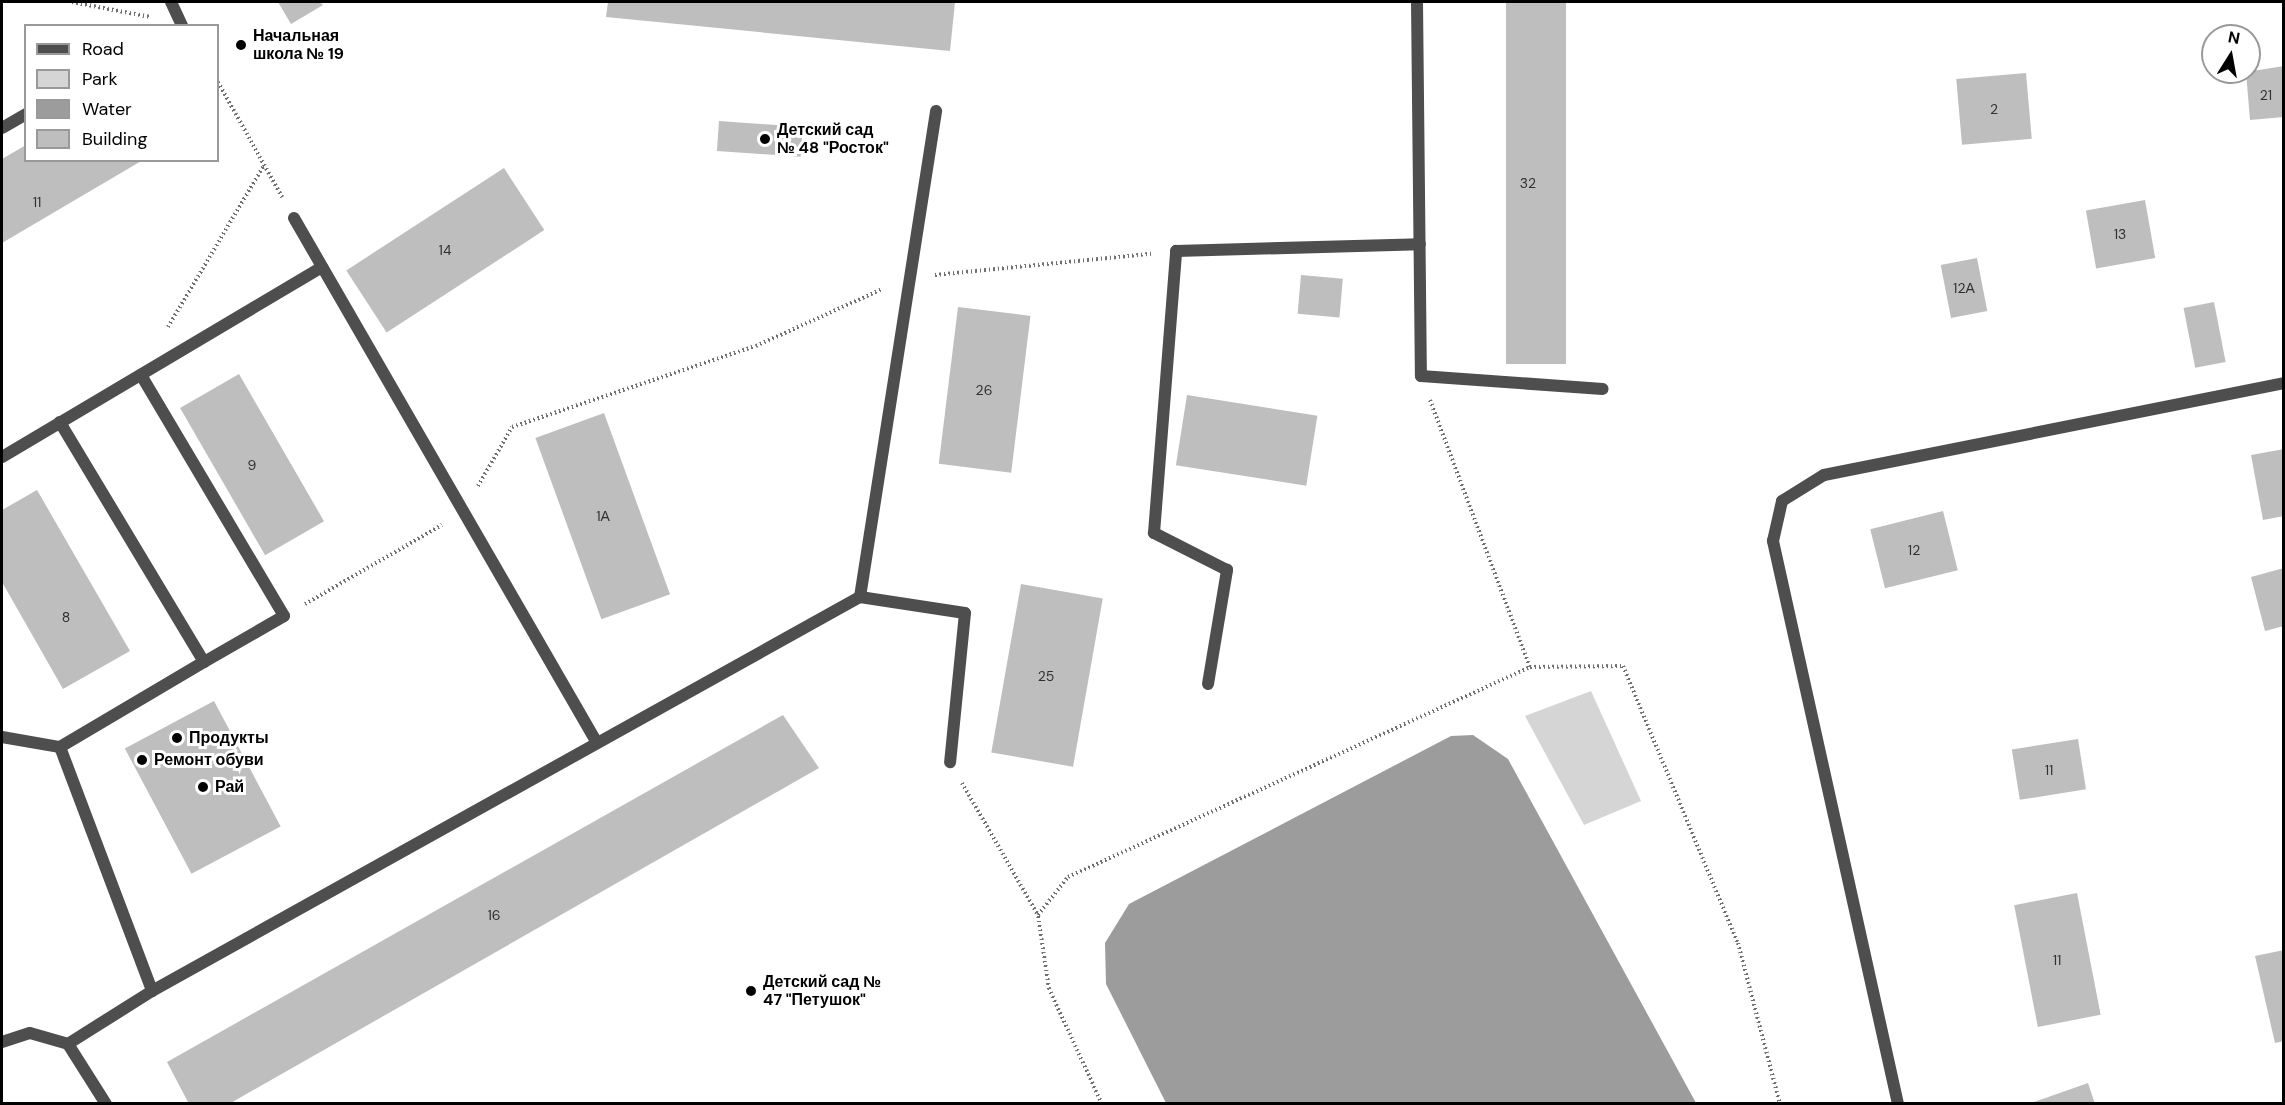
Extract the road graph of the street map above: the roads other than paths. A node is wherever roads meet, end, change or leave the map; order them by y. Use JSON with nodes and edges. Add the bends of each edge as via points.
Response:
{"nodes":[{"id":1,"x":171,"y":2,"type":"edge"},
{"id":2,"x":1417,"y":2,"type":"edge"},
{"id":3,"x":182,"y":24,"type":"edge"},
{"id":4,"x":936,"y":111,"type":"dead end"},
{"id":5,"x":24,"y":115,"type":"edge"},
{"id":6,"x":2,"y":128,"type":"edge"},
{"id":7,"x":294,"y":218,"type":"road end"},
{"id":8,"x":1420,"y":243,"type":"junction"},
{"id":9,"x":322,"y":267,"type":"junction"},
{"id":10,"x":141,"y":375,"type":"junction"},
{"id":11,"x":2283,"y":383,"type":"edge"},
{"id":12,"x":1603,"y":389,"type":"dead end"},
{"id":13,"x":60,"y":422,"type":"junction"},
{"id":14,"x":2,"y":456,"type":"edge"},
{"id":15,"x":860,"y":597,"type":"junction"},
{"id":16,"x":204,"y":663,"type":"junction"},
{"id":17,"x":1208,"y":684,"type":"dead end"},
{"id":18,"x":2,"y":737,"type":"edge"},
{"id":19,"x":597,"y":743,"type":"junction"},
{"id":20,"x":60,"y":747,"type":"junction"},
{"id":21,"x":950,"y":762,"type":"road end"},
{"id":22,"x":152,"y":991,"type":"junction"},
{"id":23,"x":2,"y":1042,"type":"edge"},
{"id":24,"x":68,"y":1044,"type":"junction"},
{"id":25,"x":106,"y":1104,"type":"edge"},
{"id":26,"x":1898,"y":1104,"type":"edge"}],
"edges":[{"from":1,"to":3,"type":"street"},
{"from":2,"to":8,"type":"street"},
{"from":4,"to":15,"type":"street"},
{"from":5,"to":6,"type":"street"},
{"from":7,"to":9,"type":"street"},
{"from":8,"to":12,"type":"street","via":[[1421,376]]},
{"from":8,"to":17,"type":"street","via":[[1176,251],[1154,533],[1227,570]]},
{"from":9,"to":10,"type":"street"},
{"from":9,"to":19,"type":"street"},
{"from":10,"to":13,"type":"street"},
{"from":10,"to":16,"type":"street","via":[[284,616]]},
{"from":11,"to":26,"type":"street","via":[[1824,475],[1782,501],[1773,541]]},
{"from":13,"to":14,"type":"street"},
{"from":13,"to":16,"type":"street"},
{"from":15,"to":19,"type":"street"},
{"from":15,"to":21,"type":"street","via":[[965,614]]},
{"from":16,"to":20,"type":"street"},
{"from":18,"to":20,"type":"street"},
{"from":19,"to":22,"type":"street"},
{"from":20,"to":22,"type":"street"},
{"from":22,"to":24,"type":"street"},
{"from":23,"to":24,"type":"street","via":[[30,1033]]},
{"from":24,"to":25,"type":"street"}]}
